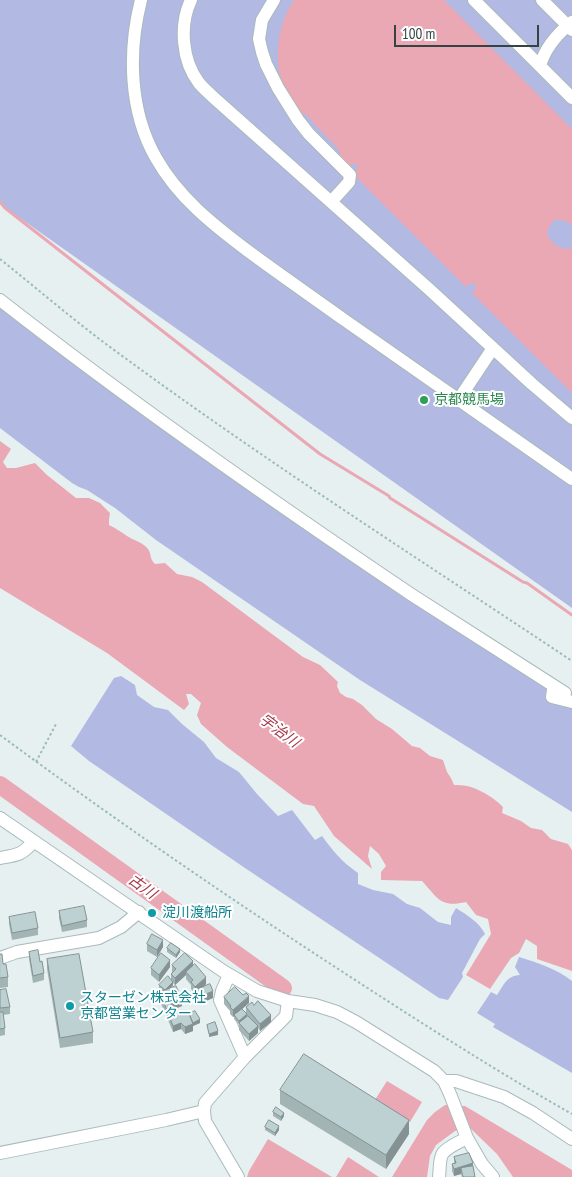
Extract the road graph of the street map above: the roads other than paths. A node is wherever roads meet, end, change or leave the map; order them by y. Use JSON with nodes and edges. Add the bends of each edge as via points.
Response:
{"nodes":[{"id":1,"x":141,"y":0,"type":"edge"},
{"id":2,"x":191,"y":0,"type":"edge"},
{"id":3,"x":274,"y":0,"type":"edge"},
{"id":4,"x":474,"y":0,"type":"edge"},
{"id":5,"x":542,"y":0,"type":"edge"},
{"id":6,"x":571,"y":26,"type":"edge"},
{"id":7,"x":540,"y":66,"type":"junction"},
{"id":8,"x":572,"y":98,"type":"edge"},
{"id":9,"x":331,"y":202,"type":"junction"},
{"id":10,"x":0,"y":300,"type":"edge"},
{"id":11,"x":493,"y":348,"type":"junction"},
{"id":12,"x":463,"y":393,"type":"dead end"},
{"id":13,"x":572,"y":418,"type":"edge"},
{"id":14,"x":572,"y":479,"type":"edge"},
{"id":15,"x":572,"y":702,"type":"edge"},
{"id":16,"x":0,"y":818,"type":"edge"},
{"id":17,"x":33,"y":842,"type":"junction"},
{"id":18,"x":0,"y":858,"type":"edge"},
{"id":19,"x":139,"y":912,"type":"junction"},
{"id":20,"x":0,"y":958,"type":"edge"},
{"id":21,"x":229,"y":975,"type":"junction"},
{"id":22,"x":288,"y":1001,"type":"junction"},
{"id":23,"x":245,"y":1057,"type":"junction"},
{"id":24,"x":444,"y":1081,"type":"junction"},
{"id":25,"x":204,"y":1111,"type":"junction"},
{"id":26,"x":466,"y":1134,"type":"junction"},
{"id":27,"x":572,"y":1139,"type":"edge"},
{"id":28,"x":0,"y":1153,"type":"edge"},
{"id":29,"x":238,"y":1177,"type":"edge"},
{"id":30,"x":439,"y":1177,"type":"edge"},
{"id":31,"x":493,"y":1177,"type":"edge"}],
"edges":[{"from":1,"to":14,"type":"street","via":[[136,18],[132,72],[140,116],[156,158],[187,201],[263,262]]},
{"from":2,"to":9,"type":"street","via":[[184,28],[184,48],[199,82]]},
{"from":3,"to":9,"type":"street","via":[[262,20],[262,52],[278,88],[298,120],[350,175],[349,182]]},
{"from":4,"to":7,"type":"street"},
{"from":5,"to":6,"type":"street"},
{"from":6,"to":7,"type":"street","via":[[550,44]]},
{"from":7,"to":8,"type":"street"},
{"from":9,"to":11,"type":"street"},
{"from":10,"to":15,"type":"street","via":[[216,460],[565,693],[552,690],[552,697]]},
{"from":11,"to":12,"type":"street"},
{"from":11,"to":13,"type":"street"},
{"from":16,"to":17,"type":"street"},
{"from":17,"to":18,"type":"street","via":[[26,851]]},
{"from":17,"to":19,"type":"street"},
{"from":19,"to":20,"type":"street","via":[[99,938],[17,952]]},
{"from":19,"to":21,"type":"street"},
{"from":21,"to":22,"type":"street","via":[[257,991]]},
{"from":21,"to":23,"type":"street","via":[[220,1000]]},
{"from":22,"to":23,"type":"street","via":[[286,1016]]},
{"from":22,"to":24,"type":"street","via":[[337,1012]]},
{"from":23,"to":25,"type":"street","via":[[205,1103]]},
{"from":24,"to":26,"type":"street"},
{"from":24,"to":27,"type":"street","via":[[456,1081],[504,1097]]},
{"from":25,"to":28,"type":"street"},
{"from":25,"to":29,"type":"street","via":[[206,1121]]},
{"from":26,"to":30,"type":"street","via":[[442,1154]]},
{"from":26,"to":31,"type":"street"}]}
